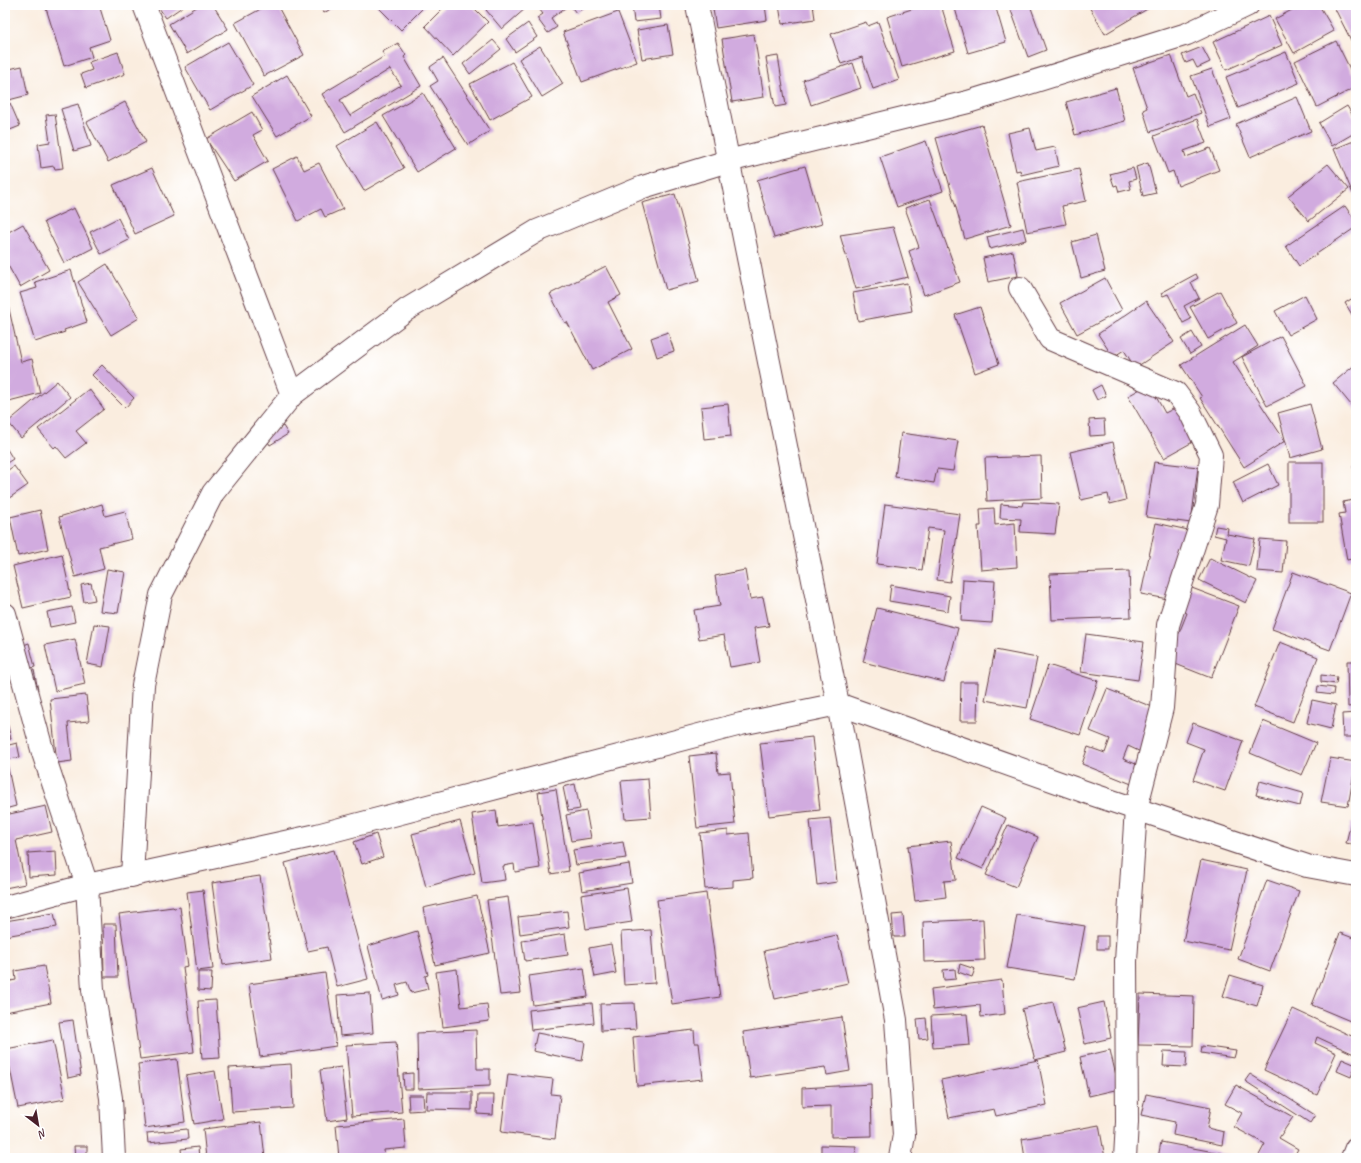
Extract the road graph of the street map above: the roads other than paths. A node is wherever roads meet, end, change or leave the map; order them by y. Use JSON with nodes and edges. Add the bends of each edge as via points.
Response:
{"nodes":[{"id":1,"x":144,"y":5,"type":"edge"},
{"id":2,"x":698,"y":5,"type":"edge"},
{"id":3,"x":1248,"y":5,"type":"edge"},
{"id":4,"x":728,"y":162,"type":"junction"},
{"id":5,"x":1020,"y":288,"type":"dead end"},
{"id":6,"x":292,"y":395,"type":"junction"},
{"id":7,"x":5,"y":614,"type":"edge"},
{"id":8,"x":838,"y":704,"type":"junction"},
{"id":9,"x":1136,"y":809,"type":"junction"},
{"id":10,"x":1356,"y":875,"type":"edge"},
{"id":11,"x":132,"y":876,"type":"junction"},
{"id":12,"x":86,"y":885,"type":"junction"},
{"id":13,"x":5,"y":907,"type":"edge"},
{"id":14,"x":1356,"y":1148,"type":"edge"},
{"id":15,"x":114,"y":1158,"type":"edge"},
{"id":16,"x":900,"y":1158,"type":"edge"},
{"id":17,"x":1125,"y":1158,"type":"edge"},
{"id":18,"x":1352,"y":1158,"type":"edge"}],
"edges":[{"from":1,"to":6,"type":"street"},
{"from":2,"to":4,"type":"street"},
{"from":3,"to":4,"type":"street","via":[[1187,34],[968,102]]},
{"from":4,"to":6,"type":"street","via":[[643,187],[537,231],[406,310]]},
{"from":4,"to":8,"type":"street"},
{"from":5,"to":9,"type":"street","via":[[1050,338],[1176,392],[1190,412],[1211,455],[1207,505],[1168,625],[1162,708]]},
{"from":6,"to":11,"type":"street","via":[[213,493],[161,595],[143,685]]},
{"from":7,"to":12,"type":"street","via":[[43,753]]},
{"from":8,"to":9,"type":"street"},
{"from":8,"to":11,"type":"street","via":[[741,724],[317,835]]},
{"from":8,"to":16,"type":"street","via":[[896,1020],[904,1135]]},
{"from":9,"to":10,"type":"street","via":[[1307,866]]},
{"from":9,"to":17,"type":"street","via":[[1126,961]]},
{"from":11,"to":12,"type":"street"},
{"from":12,"to":13,"type":"street"},
{"from":12,"to":15,"type":"street","via":[[93,990],[111,1098]]},
{"from":14,"to":18,"type":"street"}]}
